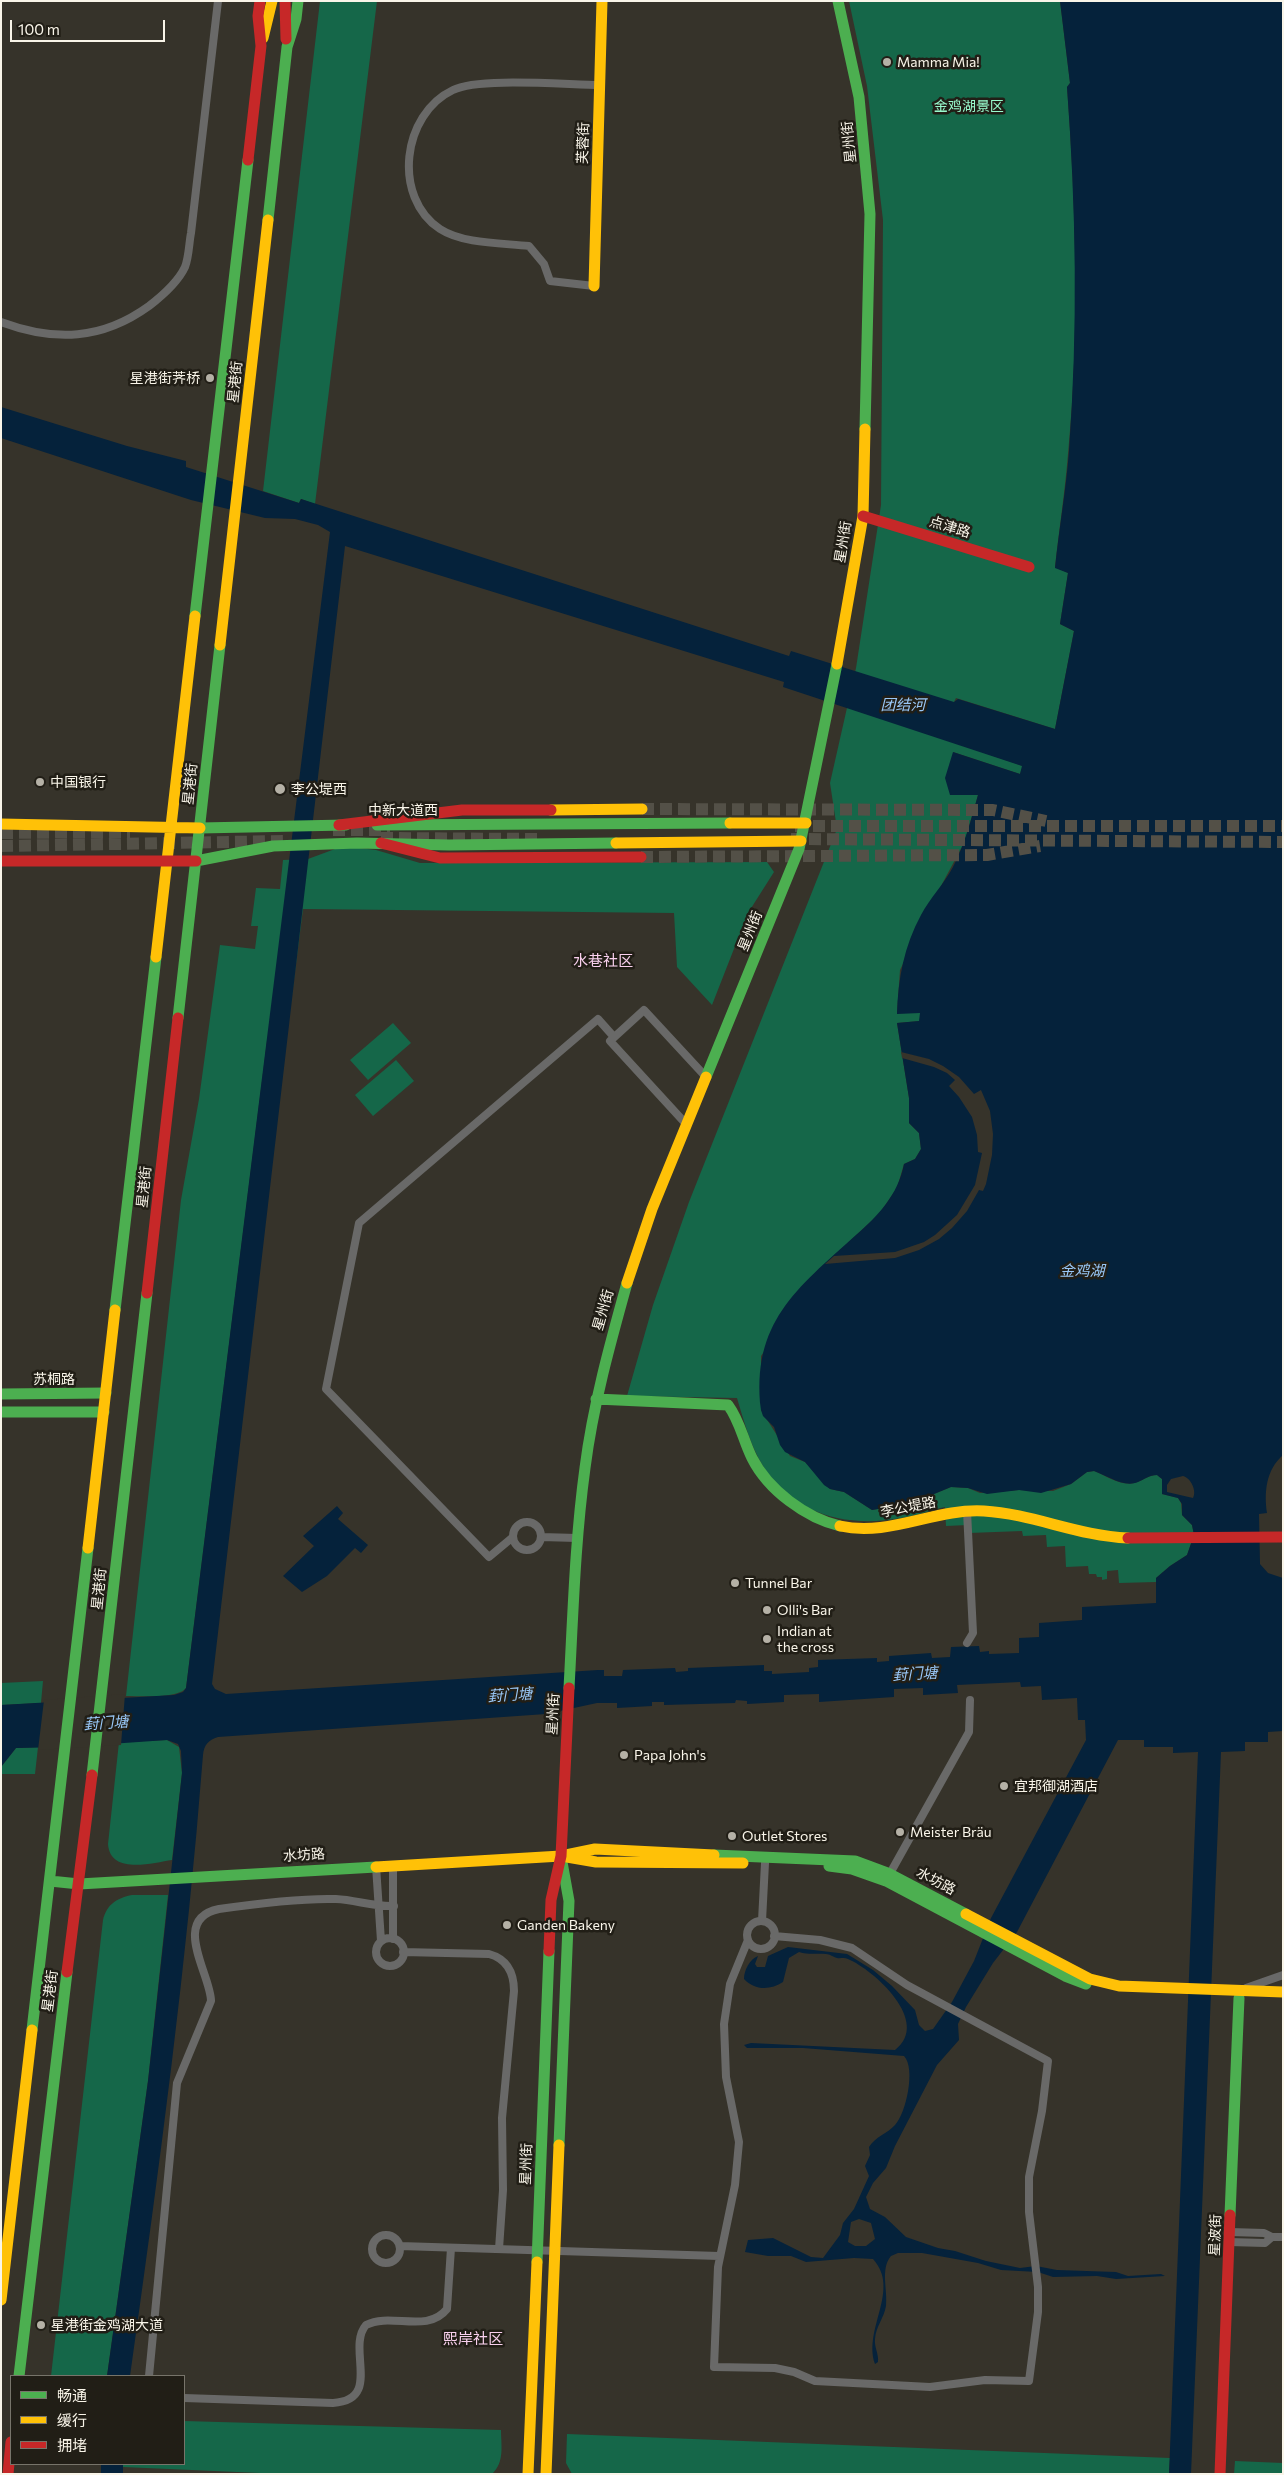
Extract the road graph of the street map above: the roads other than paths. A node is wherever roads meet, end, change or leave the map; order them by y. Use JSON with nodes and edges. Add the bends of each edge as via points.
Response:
{"nodes":[{"id":1,"x":218,"y":1,"type":"edge"},
{"id":2,"x":260,"y":1,"type":"edge"},
{"id":3,"x":272,"y":1,"type":"edge"},
{"id":4,"x":285,"y":1,"type":"edge"},
{"id":5,"x":298,"y":1,"type":"edge"},
{"id":6,"x":602,"y":1,"type":"edge"},
{"id":7,"x":838,"y":1,"type":"edge"},
{"id":8,"x":261,"y":46,"type":"junction"},
{"id":9,"x":287,"y":47,"type":"junction"},
{"id":10,"x":600,"y":85,"type":"junction"},
{"id":11,"x":594,"y":286,"type":"joint"},
{"id":12,"x":1,"y":322,"type":"edge"},
{"id":13,"x":862,"y":516,"type":"junction"},
{"id":14,"x":1030,"y":567,"type":"dead end"},
{"id":15,"x":642,"y":809,"type":"tunnel mouth"},
{"id":16,"x":806,"y":822,"type":"junction"},
{"id":17,"x":1,"y":824,"type":"edge"},
{"id":18,"x":339,"y":825,"type":"junction"},
{"id":19,"x":172,"y":827,"type":"junction"},
{"id":20,"x":200,"y":828,"type":"junction"},
{"id":21,"x":801,"y":841,"type":"junction"},
{"id":22,"x":381,"y":843,"type":"junction"},
{"id":23,"x":640,"y":857,"type":"tunnel mouth"},
{"id":24,"x":1,"y":861,"type":"edge"},
{"id":25,"x":168,"y":861,"type":"junction"},
{"id":26,"x":196,"y":861,"type":"junction"},
{"id":27,"x":614,"y":1037,"type":"junction"},
{"id":28,"x":706,"y":1077,"type":"junction"},
{"id":29,"x":687,"y":1125,"type":"junction"},
{"id":30,"x":106,"y":1393,"type":"junction"},
{"id":31,"x":1,"y":1394,"type":"edge"},
{"id":32,"x":75,"y":1394,"type":"junction"},
{"id":33,"x":596,"y":1399,"type":"junction"},
{"id":34,"x":1,"y":1412,"type":"edge"},
{"id":35,"x":75,"y":1412,"type":"junction"},
{"id":36,"x":104,"y":1412,"type":"junction"},
{"id":37,"x":968,"y":1511,"type":"junction"},
{"id":38,"x":541,"y":1537,"type":"junction"},
{"id":39,"x":1283,"y":1537,"type":"edge"},
{"id":40,"x":513,"y":1538,"type":"junction"},
{"id":41,"x":577,"y":1538,"type":"junction"},
{"id":42,"x":968,"y":1643,"type":"dead end"},
{"id":43,"x":970,"y":1700,"type":"dead end"},
{"id":44,"x":561,"y":1856,"type":"junction"},
{"id":45,"x":765,"y":1863,"type":"junction"},
{"id":46,"x":393,"y":1865,"type":"junction"},
{"id":47,"x":376,"y":1866,"type":"junction"},
{"id":48,"x":888,"y":1877,"type":"junction"},
{"id":49,"x":50,"y":1881,"type":"junction"},
{"id":50,"x":79,"y":1884,"type":"junction"},
{"id":51,"x":394,"y":1906,"type":"junction"},
{"id":52,"x":380,"y":1907,"type":"junction"},
{"id":53,"x":762,"y":1922,"type":"junction"},
{"id":54,"x":774,"y":1936,"type":"junction"},
{"id":55,"x":393,"y":1939,"type":"junction"},
{"id":56,"x":748,"y":1940,"type":"junction"},
{"id":57,"x":381,"y":1941,"type":"junction"},
{"id":58,"x":404,"y":1952,"type":"junction"},
{"id":59,"x":1283,"y":1976,"type":"edge"},
{"id":60,"x":1283,"y":1992,"type":"edge"},
{"id":61,"x":1239,"y":1994,"type":"junction"},
{"id":62,"x":1283,"y":1999,"type":"edge"},
{"id":63,"x":1229,"y":2237,"type":"junction"},
{"id":64,"x":1283,"y":2237,"type":"edge"},
{"id":65,"x":400,"y":2246,"type":"dead end"},
{"id":66,"x":450,"y":2248,"type":"junction"},
{"id":67,"x":499,"y":2249,"type":"junction"},
{"id":68,"x":538,"y":2250,"type":"junction"},
{"id":69,"x":555,"y":2251,"type":"junction"},
{"id":70,"x":719,"y":2256,"type":"junction"},
{"id":71,"x":1,"y":2300,"type":"edge"},
{"id":72,"x":19,"y":2375,"type":"edge"},
{"id":73,"x":149,"y":2375,"type":"edge"},
{"id":74,"x":185,"y":2398,"type":"edge"},
{"id":75,"x":10,"y":2453,"type":"edge"},
{"id":76,"x":8,"y":2474,"type":"edge"},
{"id":77,"x":528,"y":2474,"type":"edge"},
{"id":78,"x":546,"y":2474,"type":"edge"},
{"id":79,"x":1220,"y":2474,"type":"edge"}],
"edges":[{"from":1,"to":12,"type":"street","via":[[185,266],[160,298],[138,314],[98,333],[39,332]]},
{"from":2,"to":8,"type":"main road","name":"星港街"},
{"from":3,"to":8,"type":"main road"},
{"from":4,"to":9,"type":"main road"},
{"from":5,"to":9,"type":"main road","name":"星港街"},
{"from":6,"to":10,"type":"main road","name":"芙蓉街"},
{"from":7,"to":13,"type":"main road","name":"星州街","via":[[859,97],[870,205]]},
{"from":8,"to":19,"type":"main road","name":"星港街"},
{"from":9,"to":20,"type":"main road","name":"星港街"},
{"from":10,"to":11,"type":"main road","name":"芙蓉街"},
{"from":10,"to":11,"type":"street","via":[[481,84],[454,89],[431,104],[416,128],[409,160],[409,186],[421,212],[441,230],[478,242],[529,246],[544,264],[550,281]]},
{"from":13,"to":14,"type":"main road","name":"点津路"},
{"from":13,"to":16,"type":"main road","name":"星州街"},
{"from":15,"to":18,"type":"main road","via":[[462,810]]},
{"from":16,"to":18,"type":"main road","name":"中新大道西"},
{"from":16,"to":21,"type":"main road","name":"星州街"},
{"from":17,"to":19,"type":"main road","name":"中新大道西"},
{"from":18,"to":20,"type":"main road","name":"中新大道西"},
{"from":19,"to":20,"type":"main road","name":"中新大道西"},
{"from":19,"to":25,"type":"main road","name":"星港街"},
{"from":20,"to":26,"type":"main road","name":"星港街"},
{"from":21,"to":22,"type":"main road"},
{"from":21,"to":28,"type":"main road","name":"星州街"},
{"from":22,"to":23,"type":"main road","via":[[440,858]]},
{"from":22,"to":26,"type":"main road","via":[[273,846]]},
{"from":24,"to":25,"type":"main road"},
{"from":25,"to":26,"type":"main road"},
{"from":25,"to":30,"type":"main road","name":"星港街"},
{"from":26,"to":50,"type":"main road","name":"星港街"},
{"from":27,"to":28,"type":"street","via":[[644,1010]]},
{"from":27,"to":29,"type":"street","via":[[610,1041]]},
{"from":27,"to":40,"type":"street","via":[[598,1019],[359,1223],[326,1389],[489,1557]]},
{"from":28,"to":29,"type":"main road","name":"星州街"},
{"from":29,"to":33,"type":"main road","name":"星州街","via":[[631,1267]]},
{"from":30,"to":32,"type":"main road","name":"苏桐路"},
{"from":30,"to":36,"type":"main road","name":"星港街"},
{"from":31,"to":32,"type":"main road","name":"苏桐路"},
{"from":32,"to":35,"type":"main road"},
{"from":33,"to":37,"type":"main road","name":"李公堤路","via":[[728,1405],[735,1413],[754,1461],[772,1483],[797,1506],[834,1525],[861,1529],[890,1527]]},
{"from":33,"to":41,"type":"main road","name":"星州街"},
{"from":34,"to":35,"type":"main road"},
{"from":35,"to":36,"type":"main road"},
{"from":36,"to":49,"type":"main road","name":"星港街"},
{"from":37,"to":39,"type":"main road","name":"李公堤路","via":[[994,1513],[1099,1535]]},
{"from":37,"to":42,"type":"street","via":[[973,1633]]},
{"from":38,"to":40,"type":"street","via":[[529,1550],[520,1548]]},
{"from":38,"to":40,"type":"street","via":[[535,1525],[527,1522],[515,1528]]},
{"from":38,"to":41,"type":"street"},
{"from":41,"to":44,"type":"main road","name":"星州街"},
{"from":43,"to":48,"type":"street","via":[[969,1732]]},
{"from":44,"to":45,"type":"main road","name":"水坊路","via":[[596,1862]]},
{"from":44,"to":46,"type":"main road","name":"水坊路"},
{"from":44,"to":48,"type":"main road","name":"水坊路","via":[[595,1849],[835,1859],[854,1861]]},
{"from":44,"to":68,"type":"main road","name":"星州街","via":[[551,1900]]},
{"from":44,"to":69,"type":"main road","name":"星州街","via":[[569,1901]]},
{"from":45,"to":48,"type":"main road","name":"水坊路","via":[[836,1866]]},
{"from":45,"to":53,"type":"street"},
{"from":46,"to":47,"type":"main road","name":"水坊路"},
{"from":46,"to":51,"type":"street"},
{"from":47,"to":50,"type":"main road","name":"水坊路"},
{"from":47,"to":52,"type":"street"},
{"from":48,"to":61,"type":"main road","name":"水坊路","via":[[1016,1945],[1065,1976],[1100,1989],[1123,1993]]},
{"from":49,"to":50,"type":"main road","name":"水坊路"},
{"from":49,"to":71,"type":"main road","name":"星港街"},
{"from":50,"to":72,"type":"main road","name":"星港街"},
{"from":51,"to":52,"type":"street"},
{"from":51,"to":55,"type":"street"},
{"from":52,"to":57,"type":"street"},
{"from":52,"to":73,"type":"street","via":[[328,1899],[212,1911],[199,1923],[196,1949],[211,2001],[177,2083]]},
{"from":53,"to":54,"type":"street","via":[[772,1926]]},
{"from":53,"to":56,"type":"street","via":[[750,1926]]},
{"from":54,"to":56,"type":"street","via":[[771,1944],[762,1949],[754,1947]]},
{"from":54,"to":70,"type":"street","via":[[846,1945],[907,1985],[1048,2061],[1029,2176],[1038,2312],[1029,2381],[985,2380],[938,2387],[815,2381],[775,2368],[714,2367]]},
{"from":55,"to":57,"type":"street"},
{"from":55,"to":58,"type":"street","via":[[401,1944]]},
{"from":56,"to":70,"type":"street","via":[[735,1967],[725,2011],[725,2072],[739,2142],[735,2185]]},
{"from":57,"to":58,"type":"street","via":[[376,1952],[382,1963],[395,1965]]},
{"from":58,"to":67,"type":"street","via":[[489,1954],[512,1970],[514,1990],[502,2118],[503,2190]]},
{"from":59,"to":61,"type":"street"},
{"from":60,"to":61,"type":"main road","name":"水坊路"},
{"from":61,"to":62,"type":"main road","name":"水坊路"},
{"from":61,"to":63,"type":"main road","name":"星波街"},
{"from":63,"to":64,"type":"street","via":[[1265,2242],[1272,2237]]},
{"from":63,"to":79,"type":"main road","name":"星波街"},
{"from":65,"to":66,"type":"street"},
{"from":66,"to":67,"type":"street"},
{"from":66,"to":74,"type":"street","via":[[447,2309],[430,2321],[380,2321],[366,2325],[361,2335],[360,2388],[349,2400],[333,2403]]},
{"from":67,"to":68,"type":"street"},
{"from":68,"to":69,"type":"street"},
{"from":68,"to":77,"type":"main road","name":"星州街"},
{"from":69,"to":70,"type":"street"},
{"from":69,"to":78,"type":"main road","name":"星州街"},
{"from":75,"to":76,"type":"main road"}]}
